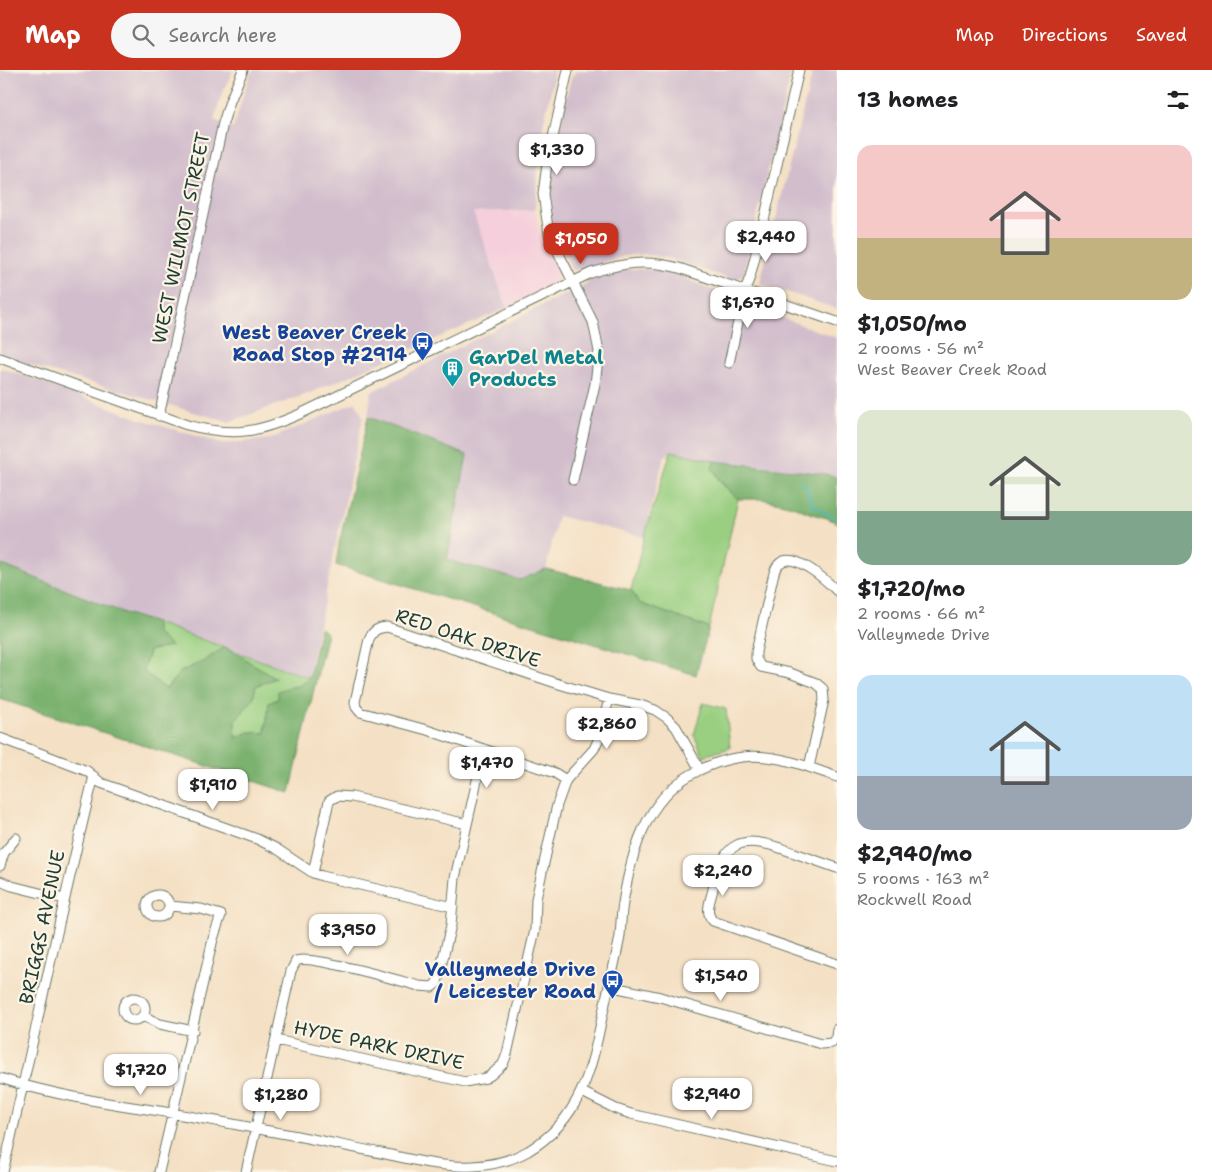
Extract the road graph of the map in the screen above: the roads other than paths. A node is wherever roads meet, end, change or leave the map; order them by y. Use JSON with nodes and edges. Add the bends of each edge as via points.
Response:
{"nodes":[{"id":1,"x":243,"y":70,"type":"edge"},
{"id":2,"x":568,"y":70,"type":"edge"},
{"id":3,"x":799,"y":70,"type":"edge"},
{"id":4,"x":574,"y":282,"type":"junction"},
{"id":5,"x":745,"y":290,"type":"junction"},
{"id":6,"x":837,"y":322,"type":"edge"},
{"id":7,"x":0,"y":358,"type":"edge"},
{"id":8,"x":729,"y":363,"type":"dead end"},
{"id":9,"x":159,"y":416,"type":"junction"},
{"id":10,"x":574,"y":480,"type":"dead end"},
{"id":11,"x":837,"y":591,"type":"edge"},
{"id":12,"x":609,"y":699,"type":"junction"},
{"id":13,"x":0,"y":738,"type":"edge"},
{"id":14,"x":484,"y":749,"type":"junction"},
{"id":15,"x":809,"y":767,"type":"junction"},
{"id":16,"x":700,"y":770,"type":"junction"},
{"id":17,"x":94,"y":776,"type":"junction"},
{"id":18,"x":837,"y":777,"type":"edge"},
{"id":19,"x":566,"y":780,"type":"junction"},
{"id":20,"x":467,"y":824,"type":"junction"},
{"id":21,"x":16,"y":838,"type":"dead end"},
{"id":22,"x":0,"y":866,"type":"edge"},
{"id":23,"x":837,"y":868,"type":"edge"},
{"id":24,"x":313,"y":873,"type":"junction"},
{"id":25,"x":0,"y":880,"type":"edge"},
{"id":26,"x":64,"y":899,"type":"junction"},
{"id":27,"x":170,"y":906,"type":"dead end"},
{"id":28,"x":453,"y":907,"type":"junction"},
{"id":29,"x":837,"y":964,"type":"edge"},
{"id":30,"x":609,"y":986,"type":"junction"},
{"id":31,"x":143,"y":1016,"type":"dead end"},
{"id":32,"x":837,"y":1029,"type":"edge"},
{"id":33,"x":193,"y":1031,"type":"junction"},
{"id":34,"x":276,"y":1040,"type":"junction"},
{"id":35,"x":0,"y":1078,"type":"edge"},
{"id":36,"x":24,"y":1086,"type":"junction"},
{"id":37,"x":582,"y":1092,"type":"junction"},
{"id":38,"x":173,"y":1113,"type":"junction"},
{"id":39,"x":256,"y":1128,"type":"junction"},
{"id":40,"x":837,"y":1161,"type":"edge"},
{"id":41,"x":474,"y":1169,"type":"edge"},
{"id":42,"x":3,"y":1172,"type":"edge"},
{"id":43,"x":159,"y":1172,"type":"edge"},
{"id":44,"x":246,"y":1172,"type":"edge"}],
"edges":[{"from":1,"to":9,"type":"street","name":"WEST WILMOT STREET","via":[[223,123]]},
{"from":2,"to":4,"type":"street","via":[[542,194],[549,234]]},
{"from":3,"to":5,"type":"street"},
{"from":4,"to":5,"type":"street","via":[[609,267],[642,262],[665,264]]},
{"from":4,"to":9,"type":"street","via":[[269,426],[244,432],[210,431]]},
{"from":4,"to":10,"type":"street","via":[[593,322],[599,351]]},
{"from":5,"to":6,"type":"street"},
{"from":5,"to":8,"type":"street"},
{"from":7,"to":9,"type":"street"},
{"from":11,"to":15,"type":"street","via":[[810,568],[791,561],[780,562],[772,577],[756,652],[761,667],[790,673],[823,689],[824,700]]},
{"from":12,"to":14,"type":"street","name":"RED OAK DRIVE","via":[[387,627],[372,632],[356,708],[360,712]]},
{"from":12,"to":16,"type":"street","name":"RED OAK DRIVE","via":[[640,705],[667,718],[676,727]]},
{"from":12,"to":19,"type":"street","name":"HYDE PARK DRIVE","via":[[594,748]]},
{"from":13,"to":17,"type":"street"},
{"from":14,"to":19,"type":"street","name":"RED OAK DRIVE","via":[[555,773]]},
{"from":14,"to":20,"type":"street"},
{"from":15,"to":16,"type":"street","via":[[764,756],[750,756],[718,762]]},
{"from":15,"to":18,"type":"street"},
{"from":16,"to":30,"type":"street","via":[[670,790],[642,829],[624,900]]},
{"from":17,"to":24,"type":"street","via":[[101,783],[256,839]]},
{"from":17,"to":26,"type":"street","name":"BRIGGS AVENUE"},
{"from":19,"to":34,"type":"street","name":"HYDE PARK DRIVE","via":[[557,804],[536,899],[535,930],[514,1028],[503,1064],[491,1075],[464,1082]]},
{"from":20,"to":24,"type":"street","via":[[337,796],[329,801]]},
{"from":20,"to":28,"type":"street","via":[[455,878]]},
{"from":21,"to":22,"type":"street","via":[[4,853]]},
{"from":23,"to":29,"type":"street","via":[[768,844],[746,841],[729,850],[722,861],[708,910],[712,921]]},
{"from":24,"to":28,"type":"street"},
{"from":25,"to":26,"type":"street"},
{"from":26,"to":36,"type":"street","name":"BRIGGS AVENUE"},
{"from":27,"to":33,"type":"street","via":[[221,914]]},
{"from":28,"to":34,"type":"street","via":[[440,976],[432,987],[299,959],[290,971]]},
{"from":30,"to":32,"type":"street","via":[[660,997],[821,1044],[832,1043]]},
{"from":30,"to":37,"type":"street"},
{"from":31,"to":33,"type":"street","via":[[160,1024]]},
{"from":33,"to":38,"type":"street"},
{"from":34,"to":39,"type":"street"},
{"from":35,"to":36,"type":"street"},
{"from":36,"to":38,"type":"street"},
{"from":36,"to":42,"type":"street","name":"BRIGGS AVENUE"},
{"from":37,"to":40,"type":"street","via":[[631,1114]]},
{"from":37,"to":41,"type":"street","via":[[558,1128],[546,1139],[511,1159]]},
{"from":38,"to":39,"type":"street"},
{"from":38,"to":43,"type":"street"},
{"from":39,"to":41,"type":"street"},
{"from":39,"to":44,"type":"street"}]}
